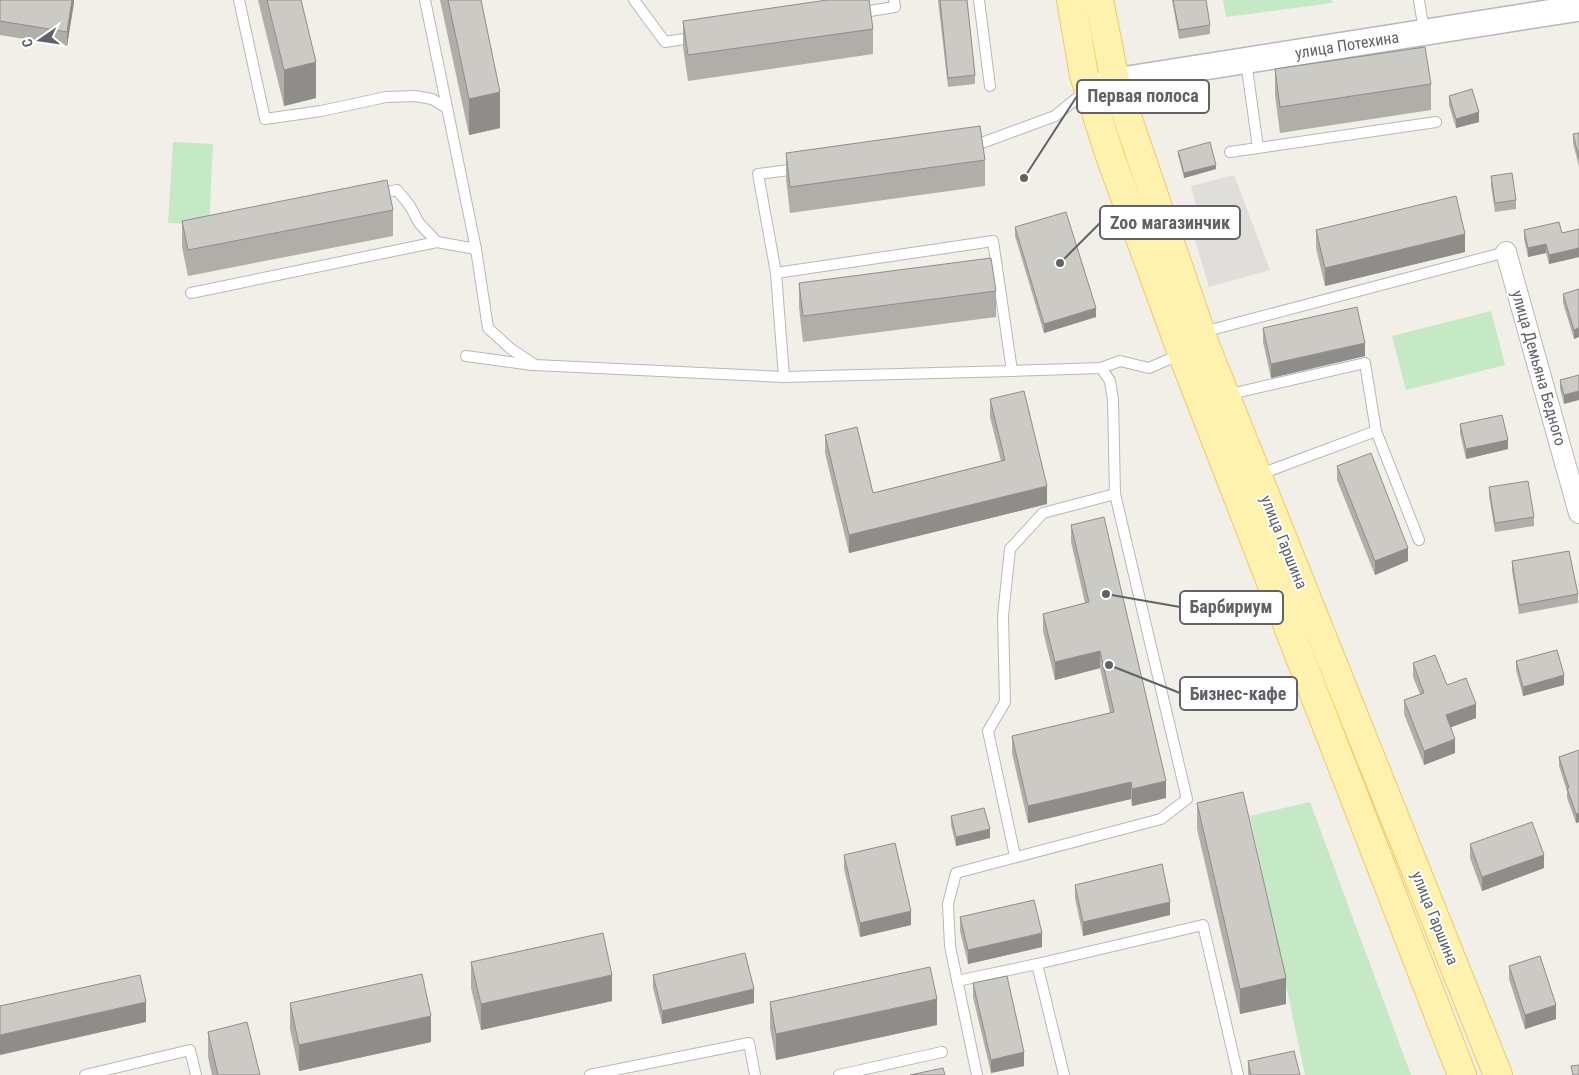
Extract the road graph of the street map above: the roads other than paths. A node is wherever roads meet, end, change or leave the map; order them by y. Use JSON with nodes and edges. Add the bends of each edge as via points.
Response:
{"nodes":[{"id":1,"x":239,"y":0,"type":"edge"},
{"id":2,"x":425,"y":0,"type":"edge"},
{"id":3,"x":634,"y":0,"type":"edge"},
{"id":4,"x":894,"y":0,"type":"edge"},
{"id":5,"x":979,"y":0,"type":"edge"},
{"id":6,"x":1071,"y":0,"type":"edge"},
{"id":7,"x":1100,"y":0,"type":"edge"},
{"id":8,"x":1419,"y":0,"type":"edge"},
{"id":9,"x":1579,"y":8,"type":"edge"},
{"id":10,"x":847,"y":14,"type":"edge"},
{"id":11,"x":1424,"y":32,"type":"junction"},
{"id":12,"x":703,"y":36,"type":"edge"},
{"id":13,"x":1246,"y":61,"type":"junction"},
{"id":14,"x":1115,"y":81,"type":"junction"},
{"id":15,"x":990,"y":86,"type":"dead end"},
{"id":16,"x":1087,"y":90,"type":"junction"},
{"id":17,"x":447,"y":108,"type":"junction"},
{"id":18,"x":1436,"y":122,"type":"dead end"},
{"id":19,"x":961,"y":147,"type":"edge"},
{"id":20,"x":1258,"y":148,"type":"junction"},
{"id":21,"x":1230,"y":152,"type":"dead end"},
{"id":22,"x":805,"y":168,"type":"edge"},
{"id":23,"x":368,"y":196,"type":"edge"},
{"id":24,"x":437,"y":242,"type":"junction"},
{"id":25,"x":476,"y":249,"type":"junction"},
{"id":26,"x":1506,"y":252,"type":"joint"},
{"id":27,"x":776,"y":273,"type":"junction"},
{"id":28,"x":191,"y":293,"type":"dead end"},
{"id":29,"x":1201,"y":332,"type":"junction"},
{"id":30,"x":1182,"y":353,"type":"junction"},
{"id":31,"x":466,"y":356,"type":"dead end"},
{"id":32,"x":535,"y":365,"type":"junction"},
{"id":33,"x":1101,"y":368,"type":"junction"},
{"id":34,"x":1012,"y":372,"type":"junction"},
{"id":35,"x":784,"y":377,"type":"junction"},
{"id":36,"x":1226,"y":395,"type":"junction"},
{"id":37,"x":1376,"y":431,"type":"junction"},
{"id":38,"x":1257,"y":475,"type":"junction"},
{"id":39,"x":1116,"y":494,"type":"junction"},
{"id":40,"x":1579,"y":513,"type":"edge"},
{"id":41,"x":1419,"y":540,"type":"dead end"},
{"id":42,"x":1015,"y":856,"type":"junction"},
{"id":43,"x":1037,"y":964,"type":"junction"},
{"id":44,"x":957,"y":982,"type":"junction"},
{"id":45,"x":942,"y":1052,"type":"dead end"},
{"id":46,"x":85,"y":1075,"type":"edge"},
{"id":47,"x":196,"y":1075,"type":"edge"},
{"id":48,"x":590,"y":1075,"type":"edge"},
{"id":49,"x":755,"y":1075,"type":"edge"},
{"id":50,"x":839,"y":1075,"type":"edge"},
{"id":51,"x":977,"y":1075,"type":"edge"},
{"id":52,"x":1064,"y":1075,"type":"edge"},
{"id":53,"x":1238,"y":1075,"type":"edge"},
{"id":54,"x":1462,"y":1075,"type":"edge"},
{"id":55,"x":1498,"y":1075,"type":"edge"}],
"edges":[{"from":1,"to":17,"type":"lane","via":[[265,119],[386,98],[416,96],[432,99]]},
{"from":2,"to":17,"type":"lane"},
{"from":3,"to":12,"type":"lane","via":[[665,42]]},
{"from":4,"to":10,"type":"lane","via":[[895,7]]},
{"from":5,"to":15,"type":"lane"},
{"from":6,"to":16,"type":"main road","name":"улица Гаршина"},
{"from":7,"to":14,"type":"main road","name":"улица Гаршина"},
{"from":8,"to":11,"type":"lane"},
{"from":9,"to":11,"type":"street","name":"улица Потехина"},
{"from":11,"to":13,"type":"street","name":"улица Потехина"},
{"from":13,"to":14,"type":"street","name":"улица Потехина"},
{"from":13,"to":20,"type":"lane"},
{"from":14,"to":16,"type":"street","name":"улица Потехина"},
{"from":14,"to":29,"type":"main road","name":"улица Гаршина"},
{"from":16,"to":19,"type":"lane","via":[[1055,116],[979,144]]},
{"from":16,"to":30,"type":"main road","name":"улица Гаршина"},
{"from":17,"to":25,"type":"lane"},
{"from":18,"to":20,"type":"lane"},
{"from":20,"to":21,"type":"lane"},
{"from":22,"to":27,"type":"lane","via":[[758,174]]},
{"from":23,"to":24,"type":"lane","via":[[397,190],[419,223]]},
{"from":24,"to":25,"type":"lane"},
{"from":24,"to":28,"type":"lane"},
{"from":25,"to":32,"type":"lane","via":[[488,328],[511,350]]},
{"from":26,"to":29,"type":"lane"},
{"from":26,"to":40,"type":"street","name":"улица Демьяна Бедного"},
{"from":27,"to":34,"type":"lane","via":[[993,241]]},
{"from":27,"to":35,"type":"lane"},
{"from":29,"to":36,"type":"main road","name":"улица Гаршина"},
{"from":30,"to":33,"type":"lane","via":[[1149,368],[1120,361]]},
{"from":30,"to":54,"type":"main road","name":"улица Гаршина"},
{"from":31,"to":32,"type":"lane"},
{"from":32,"to":35,"type":"lane"},
{"from":33,"to":34,"type":"lane"},
{"from":33,"to":39,"type":"lane","via":[[1110,381],[1113,400]]},
{"from":34,"to":35,"type":"lane"},
{"from":36,"to":37,"type":"lane","via":[[1366,363]]},
{"from":36,"to":38,"type":"main road","name":"улица Гаршина"},
{"from":37,"to":38,"type":"lane"},
{"from":37,"to":41,"type":"lane"},
{"from":38,"to":55,"type":"main road","name":"улица Гаршина"},
{"from":39,"to":42,"type":"lane","via":[[1043,513],[1010,549],[1002,616],[1005,702],[988,731]]},
{"from":39,"to":42,"type":"lane","via":[[1187,798],[1162,819]]},
{"from":42,"to":44,"type":"lane","via":[[956,873],[948,904],[950,946]]},
{"from":43,"to":44,"type":"lane"},
{"from":43,"to":52,"type":"lane"},
{"from":43,"to":53,"type":"lane","via":[[1203,925]]},
{"from":44,"to":51,"type":"lane"},
{"from":45,"to":50,"type":"lane"},
{"from":46,"to":47,"type":"lane","via":[[190,1050]]},
{"from":48,"to":49,"type":"lane","via":[[749,1043]]}]}
